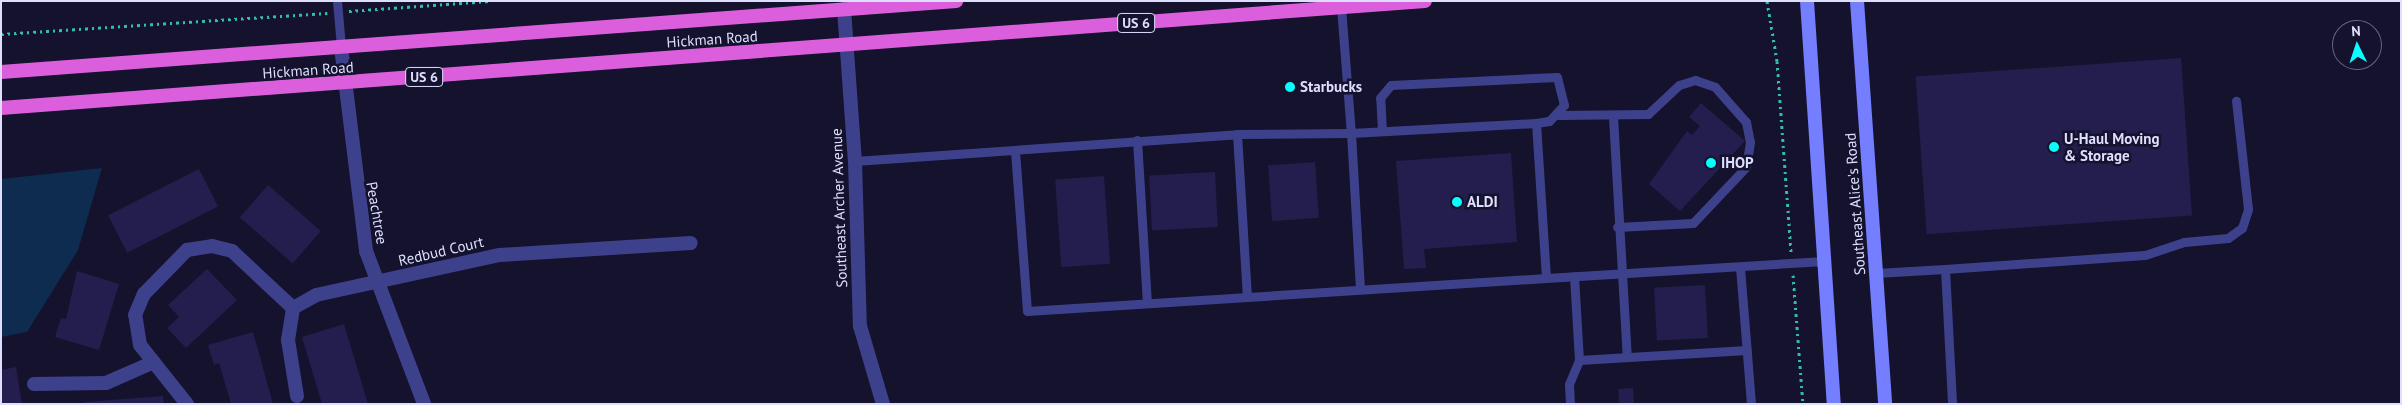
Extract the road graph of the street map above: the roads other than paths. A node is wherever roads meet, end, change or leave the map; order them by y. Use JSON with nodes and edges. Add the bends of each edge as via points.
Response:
{"nodes":[{"id":1,"x":337,"y":1,"type":"edge"},
{"id":2,"x":956,"y":1,"type":"edge"},
{"id":3,"x":1425,"y":1,"type":"edge"},
{"id":4,"x":1806,"y":1,"type":"edge"},
{"id":5,"x":1857,"y":1,"type":"edge"},
{"id":6,"x":844,"y":5,"type":"edge"},
{"id":7,"x":1341,"y":7,"type":"junction"},
{"id":8,"x":846,"y":45,"type":"junction"},
{"id":9,"x":341,"y":46,"type":"junction"},
{"id":10,"x":1,"y":72,"type":"edge"},
{"id":11,"x":346,"y":83,"type":"junction"},
{"id":12,"x":2236,"y":101,"type":"dead end"},
{"id":13,"x":1,"y":108,"type":"edge"},
{"id":14,"x":1559,"y":115,"type":"junction"},
{"id":15,"x":1613,"y":117,"type":"junction"},
{"id":16,"x":1536,"y":123,"type":"junction"},
{"id":17,"x":1351,"y":132,"type":"junction"},
{"id":18,"x":1382,"y":132,"type":"junction"},
{"id":19,"x":1237,"y":134,"type":"junction"},
{"id":20,"x":1137,"y":140,"type":"junction"},
{"id":21,"x":1015,"y":151,"type":"junction"},
{"id":22,"x":855,"y":161,"type":"junction"},
{"id":23,"x":1617,"y":227,"type":"junction"},
{"id":24,"x":690,"y":243,"type":"dead end"},
{"id":25,"x":1824,"y":261,"type":"junction"},
{"id":26,"x":1740,"y":267,"type":"junction"},
{"id":27,"x":1945,"y":269,"type":"junction"},
{"id":28,"x":1620,"y":273,"type":"junction"},
{"id":29,"x":1876,"y":273,"type":"junction"},
{"id":30,"x":1574,"y":276,"type":"junction"},
{"id":31,"x":1546,"y":278,"type":"junction"},
{"id":32,"x":376,"y":284,"type":"junction"},
{"id":33,"x":1360,"y":288,"type":"junction"},
{"id":34,"x":1247,"y":296,"type":"junction"},
{"id":35,"x":1147,"y":303,"type":"junction"},
{"id":36,"x":293,"y":308,"type":"junction"},
{"id":37,"x":1747,"y":350,"type":"junction"},
{"id":38,"x":1627,"y":357,"type":"junction"},
{"id":39,"x":1579,"y":360,"type":"junction"},
{"id":40,"x":154,"y":362,"type":"junction"},
{"id":41,"x":34,"y":384,"type":"dead end"},
{"id":42,"x":297,"y":396,"type":"dead end"},
{"id":43,"x":187,"y":404,"type":"edge"},
{"id":44,"x":424,"y":404,"type":"edge"},
{"id":45,"x":883,"y":404,"type":"edge"},
{"id":46,"x":1570,"y":404,"type":"edge"},
{"id":47,"x":1751,"y":404,"type":"edge"},
{"id":48,"x":1834,"y":404,"type":"edge"},
{"id":49,"x":1885,"y":404,"type":"edge"},
{"id":50,"x":1952,"y":404,"type":"edge"}],
"edges":[{"from":1,"to":9,"type":"lane"},
{"from":2,"to":6,"type":"highway","name":"Hickman Road"},
{"from":3,"to":7,"type":"highway","name":"Hickman Road","number":"US 6"},
{"from":4,"to":25,"type":"main road"},
{"from":5,"to":29,"type":"main road","name":"Southeast Alice's Road"},
{"from":6,"to":8,"type":"street","name":"Southeast Archer Avenue"},
{"from":6,"to":9,"type":"highway","name":"Hickman Road"},
{"from":7,"to":8,"type":"highway","name":"Hickman Road","number":"US 6"},
{"from":7,"to":17,"type":"lane"},
{"from":8,"to":11,"type":"highway","name":"Hickman Road","number":"US 6"},
{"from":8,"to":22,"type":"street","name":"Southeast Archer Avenue"},
{"from":9,"to":10,"type":"highway","name":"Hickman Road"},
{"from":9,"to":11,"type":"street","name":"Peachtree"},
{"from":11,"to":13,"type":"highway","name":"Hickman Road","number":"US 6"},
{"from":11,"to":32,"type":"street","name":"Peachtree","via":[[357,202]]},
{"from":12,"to":27,"type":"lane","via":[[2248,208],[2242,228],[2228,238],[2184,242],[2145,255]]},
{"from":14,"to":15,"type":"lane"},
{"from":14,"to":16,"type":"lane"},
{"from":14,"to":18,"type":"lane","via":[[1564,106],[1562,85],[1546,74],[1402,83],[1383,89]]},
{"from":15,"to":23,"type":"lane"},
{"from":15,"to":23,"type":"lane","via":[[1648,114],[1679,85],[1695,80],[1714,87],[1746,122],[1750,142],[1746,167],[1694,223]]},
{"from":16,"to":18,"type":"lane"},
{"from":16,"to":31,"type":"lane"},
{"from":17,"to":18,"type":"lane"},
{"from":17,"to":19,"type":"lane"},
{"from":17,"to":33,"type":"lane"},
{"from":19,"to":20,"type":"lane"},
{"from":19,"to":34,"type":"lane"},
{"from":20,"to":21,"type":"lane"},
{"from":20,"to":35,"type":"lane"},
{"from":21,"to":22,"type":"lane"},
{"from":21,"to":35,"type":"lane","via":[[1027,311]]},
{"from":22,"to":45,"type":"street","name":"Southeast Archer Avenue","via":[[860,326]]},
{"from":23,"to":28,"type":"lane"},
{"from":24,"to":32,"type":"street","name":"Redbud Court","via":[[500,255]]},
{"from":25,"to":26,"type":"lane"},
{"from":25,"to":48,"type":"main road"},
{"from":26,"to":28,"type":"lane"},
{"from":26,"to":37,"type":"lane"},
{"from":27,"to":29,"type":"lane"},
{"from":27,"to":50,"type":"lane"},
{"from":28,"to":30,"type":"lane"},
{"from":28,"to":38,"type":"lane"},
{"from":29,"to":49,"type":"main road","name":"Southeast Alice's Road"},
{"from":30,"to":31,"type":"lane"},
{"from":30,"to":39,"type":"lane"},
{"from":31,"to":33,"type":"lane"},
{"from":32,"to":36,"type":"street","name":"Redbud Court","via":[[316,296]]},
{"from":32,"to":44,"type":"street","name":"Peachtree"},
{"from":33,"to":34,"type":"lane"},
{"from":34,"to":35,"type":"lane"},
{"from":36,"to":40,"type":"street","via":[[232,251],[212,246],[188,250],[144,294],[135,315],[140,345]]},
{"from":36,"to":42,"type":"street","via":[[288,340]]},
{"from":37,"to":38,"type":"lane"},
{"from":37,"to":47,"type":"lane"},
{"from":38,"to":39,"type":"lane"},
{"from":39,"to":46,"type":"lane","via":[[1569,384]]},
{"from":40,"to":41,"type":"street","via":[[106,384]]},
{"from":40,"to":43,"type":"street"}]}
